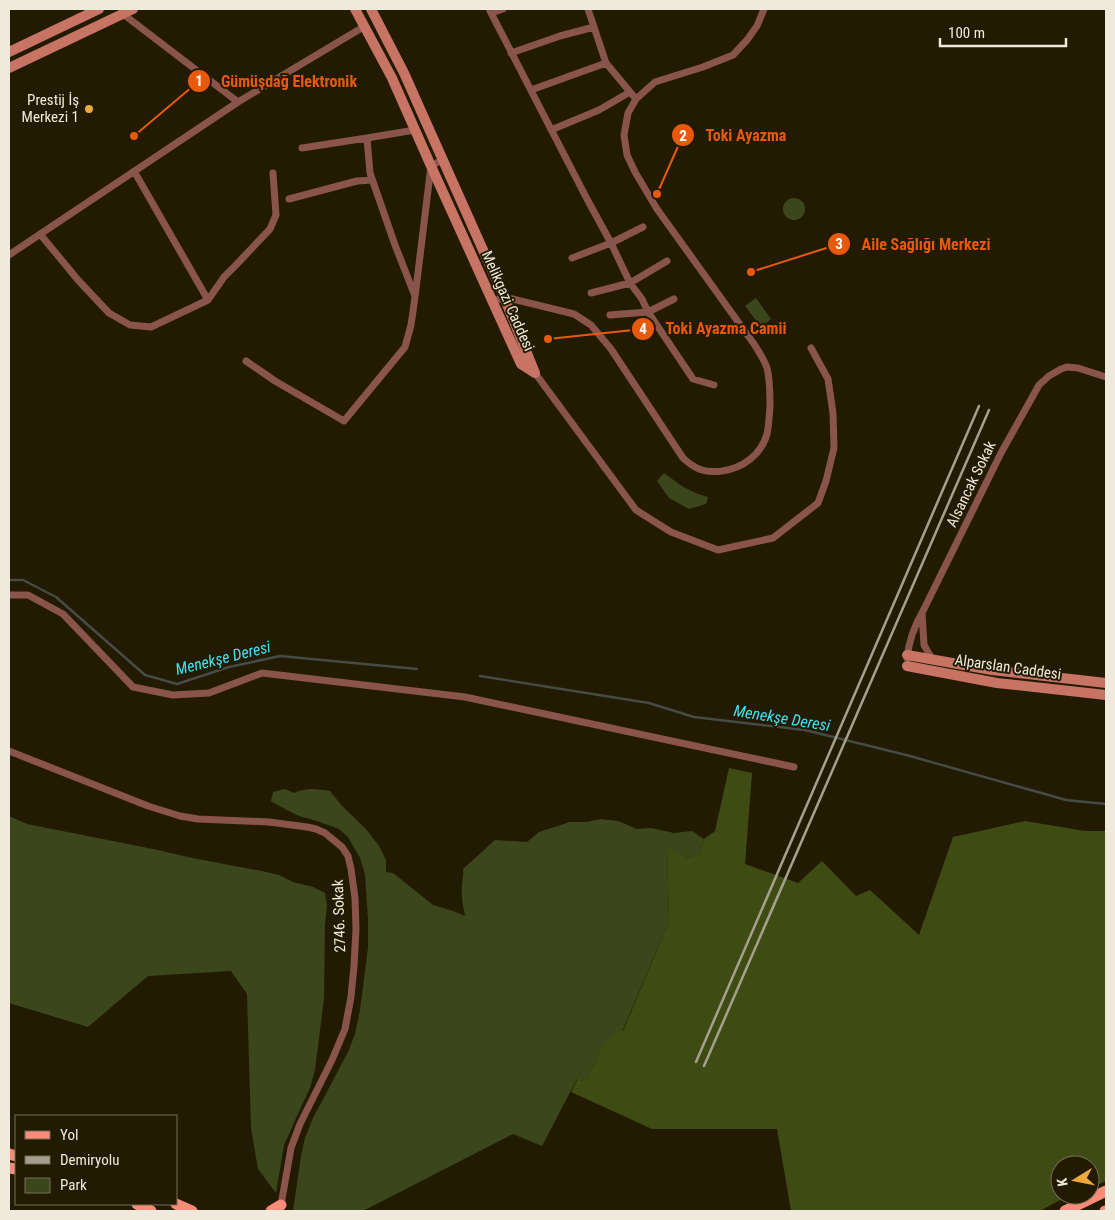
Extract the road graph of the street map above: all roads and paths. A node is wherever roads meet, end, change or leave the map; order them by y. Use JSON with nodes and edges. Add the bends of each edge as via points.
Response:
{"nodes":[{"id":1,"x":99,"y":9,"type":"edge"},
{"id":2,"x":133,"y":9,"type":"edge"},
{"id":3,"x":355,"y":9,"type":"edge"},
{"id":4,"x":371,"y":9,"type":"edge"},
{"id":5,"x":503,"y":9,"type":"edge"},
{"id":6,"x":588,"y":9,"type":"edge"},
{"id":7,"x":764,"y":9,"type":"edge"},
{"id":8,"x":490,"y":11,"type":"edge"},
{"id":9,"x":123,"y":14,"type":"junction"},
{"id":10,"x":365,"y":26,"type":"junction"},
{"id":11,"x":594,"y":27,"type":"junction"},
{"id":12,"x":9,"y":52,"type":"edge"},
{"id":13,"x":511,"y":53,"type":"junction"},
{"id":14,"x":606,"y":64,"type":"junction"},
{"id":15,"x":9,"y":68,"type":"edge"},
{"id":16,"x":531,"y":90,"type":"junction"},
{"id":17,"x":630,"y":92,"type":"junction"},
{"id":18,"x":636,"y":100,"type":"junction"},
{"id":19,"x":238,"y":102,"type":"junction"},
{"id":20,"x":415,"y":130,"type":"junction"},
{"id":21,"x":551,"y":130,"type":"junction"},
{"id":22,"x":367,"y":138,"type":"junction"},
{"id":23,"x":302,"y":148,"type":"dead end"},
{"id":24,"x":442,"y":160,"type":"junction"},
{"id":25,"x":431,"y":166,"type":"junction"},
{"id":26,"x":134,"y":171,"type":"junction"},
{"id":27,"x":273,"y":173,"type":"dead end"},
{"id":28,"x":372,"y":180,"type":"junction"},
{"id":29,"x":289,"y":199,"type":"dead end"},
{"id":30,"x":643,"y":227,"type":"dead end"},
{"id":31,"x":40,"y":234,"type":"junction"},
{"id":32,"x":611,"y":243,"type":"junction"},
{"id":33,"x":9,"y":255,"type":"edge"},
{"id":34,"x":572,"y":258,"type":"dead end"},
{"id":35,"x":667,"y":260,"type":"dead end"},
{"id":36,"x":630,"y":283,"type":"junction"},
{"id":37,"x":591,"y":293,"type":"dead end"},
{"id":38,"x":415,"y":296,"type":"junction"},
{"id":39,"x":504,"y":297,"type":"junction"},
{"id":40,"x":674,"y":299,"type":"dead end"},
{"id":41,"x":208,"y":300,"type":"junction"},
{"id":42,"x":492,"y":302,"type":"junction"},
{"id":43,"x":648,"y":312,"type":"junction"},
{"id":44,"x":610,"y":315,"type":"dead end"},
{"id":45,"x":811,"y":348,"type":"dead end"},
{"id":46,"x":246,"y":361,"type":"dead end"},
{"id":47,"x":535,"y":373,"type":"junction"},
{"id":48,"x":1106,"y":377,"type":"edge"},
{"id":49,"x":714,"y":385,"type":"dead end"},
{"id":50,"x":9,"y":595,"type":"edge"},
{"id":51,"x":922,"y":613,"type":"junction"},
{"id":52,"x":907,"y":655,"type":"junction"},
{"id":53,"x":932,"y":659,"type":"junction"},
{"id":54,"x":907,"y":666,"type":"joint"},
{"id":55,"x":1106,"y":684,"type":"edge"},
{"id":56,"x":1106,"y":695,"type":"edge"},
{"id":57,"x":9,"y":751,"type":"edge"},
{"id":58,"x":794,"y":767,"type":"dead end"},
{"id":59,"x":1106,"y":1191,"type":"edge"},
{"id":60,"x":139,"y":1205,"type":"edge"},
{"id":61,"x":178,"y":1205,"type":"edge"},
{"id":62,"x":280,"y":1210,"type":"edge"},
{"id":63,"x":151,"y":1211,"type":"edge"},
{"id":64,"x":192,"y":1211,"type":"edge"},
{"id":65,"x":271,"y":1211,"type":"edge"},
{"id":66,"x":1065,"y":1211,"type":"edge"}],
"edges":[{"from":1,"to":12,"type":"street"},
{"from":2,"to":9,"type":"street"},
{"from":3,"to":10,"type":"street","name":"Melikgazi Caddesi"},
{"from":4,"to":24,"type":"street","name":"Melikgazi Caddesi"},
{"from":5,"to":8,"type":"street"},
{"from":6,"to":11,"type":"street"},
{"from":7,"to":18,"type":"street","via":[[757,26],[733,55],[655,82]]},
{"from":8,"to":13,"type":"street"},
{"from":9,"to":15,"type":"street"},
{"from":9,"to":19,"type":"street"},
{"from":10,"to":19,"type":"street"},
{"from":10,"to":20,"type":"street","name":"Melikgazi Caddesi"},
{"from":11,"to":13,"type":"street"},
{"from":11,"to":14,"type":"street"},
{"from":13,"to":16,"type":"street"},
{"from":14,"to":16,"type":"street"},
{"from":14,"to":17,"type":"street"},
{"from":16,"to":21,"type":"street"},
{"from":17,"to":18,"type":"street"},
{"from":17,"to":21,"type":"street","via":[[599,110]]},
{"from":18,"to":39,"type":"street","via":[[628,113],[624,135],[627,155],[635,172],[754,344],[767,369],[769,420],[761,447],[747,462],[724,471],[710,472],[691,466],[591,325],[574,314]]},
{"from":19,"to":26,"type":"street"},
{"from":20,"to":22,"type":"street"},
{"from":20,"to":25,"type":"street","name":"Melikgazi Caddesi"},
{"from":21,"to":32,"type":"street"},
{"from":22,"to":23,"type":"street"},
{"from":22,"to":28,"type":"street"},
{"from":24,"to":25,"type":"street"},
{"from":24,"to":39,"type":"street","name":"Melikgazi Caddesi"},
{"from":25,"to":38,"type":"street"},
{"from":25,"to":42,"type":"street","name":"Melikgazi Caddesi"},
{"from":26,"to":31,"type":"street"},
{"from":26,"to":41,"type":"street"},
{"from":27,"to":41,"type":"street","via":[[276,214],[270,229],[224,277]]},
{"from":28,"to":29,"type":"street"},
{"from":28,"to":38,"type":"street"},
{"from":30,"to":32,"type":"street"},
{"from":31,"to":33,"type":"street"},
{"from":31,"to":41,"type":"street","via":[[109,314],[130,325],[151,327]]},
{"from":32,"to":34,"type":"street"},
{"from":32,"to":36,"type":"street"},
{"from":35,"to":36,"type":"street"},
{"from":36,"to":37,"type":"street"},
{"from":36,"to":43,"type":"street"},
{"from":38,"to":46,"type":"street","via":[[405,347],[344,421]]},
{"from":39,"to":42,"type":"street"},
{"from":39,"to":47,"type":"street","name":"Melikgazi Caddesi"},
{"from":40,"to":43,"type":"street"},
{"from":42,"to":47,"type":"street","name":"Melikgazi Caddesi","via":[[521,364]]},
{"from":43,"to":44,"type":"street"},
{"from":43,"to":49,"type":"street","via":[[693,379]]},
{"from":45,"to":47,"type":"street","via":[[828,379],[833,413],[834,448],[818,503],[773,538],[718,550],[671,532],[636,510]]},
{"from":48,"to":51,"type":"street","name":"Alsancak Sokak","via":[[1067,367],[1039,385],[1006,442]]},
{"from":50,"to":58,"type":"street","via":[[28,596],[63,614],[133,687],[173,695],[209,693],[262,673],[436,693]]},
{"from":51,"to":52,"type":"street","name":"Alsancak Sokak","via":[[915,625]]},
{"from":51,"to":53,"type":"street","via":[[924,645]]},
{"from":52,"to":53,"type":"street","name":"Alparslan Caddesi"},
{"from":52,"to":54,"type":"street","name":"Alsancak Sokak"},
{"from":53,"to":55,"type":"street","name":"Alparslan Caddesi"},
{"from":54,"to":56,"type":"street","name":"Alparslan Caddesi","via":[[997,683]]},
{"from":57,"to":62,"type":"street","name":"2746. Sokak","via":[[180,816],[316,829],[342,847],[348,856],[356,929],[352,997],[345,1029],[291,1148]]},
{"from":59,"to":66,"type":"main road"},
{"from":60,"to":63,"type":"main road"},
{"from":61,"to":64,"type":"main road"},
{"from":62,"to":65,"type":"main road"}]}
